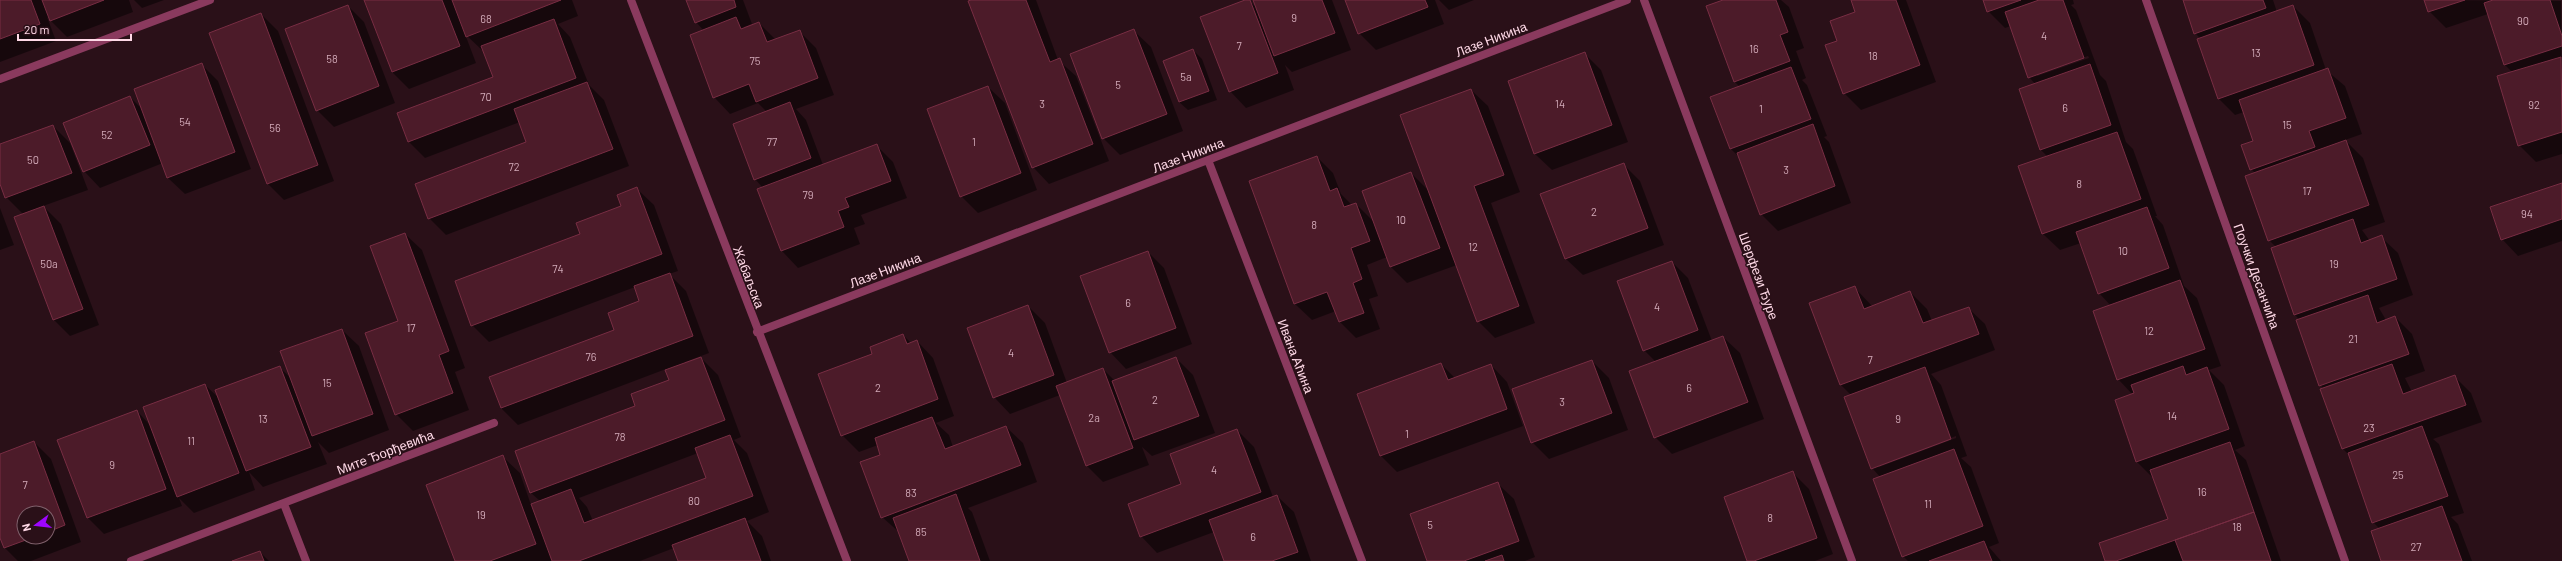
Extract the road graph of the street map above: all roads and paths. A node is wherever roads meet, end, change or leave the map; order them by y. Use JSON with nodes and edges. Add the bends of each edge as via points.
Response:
{"nodes":[{"id":1,"x":210,"y":0,"type":"edge"},
{"id":2,"x":631,"y":0,"type":"edge"},
{"id":3,"x":1627,"y":0,"type":"edge"},
{"id":4,"x":1644,"y":0,"type":"edge"},
{"id":5,"x":2146,"y":0,"type":"edge"},
{"id":6,"x":0,"y":79,"type":"edge"},
{"id":7,"x":1208,"y":160,"type":"junction"},
{"id":8,"x":757,"y":332,"type":"junction"},
{"id":9,"x":494,"y":423,"type":"dead end"},
{"id":10,"x":284,"y":504,"type":"junction"},
{"id":11,"x":131,"y":561,"type":"edge"},
{"id":12,"x":306,"y":561,"type":"edge"},
{"id":13,"x":847,"y":561,"type":"edge"},
{"id":14,"x":1362,"y":561,"type":"edge"},
{"id":15,"x":1852,"y":561,"type":"edge"},
{"id":16,"x":2345,"y":561,"type":"edge"}],
"edges":[{"from":1,"to":6,"type":"street"},
{"from":2,"to":8,"type":"street","name":"Жабаљска"},
{"from":3,"to":7,"type":"street","name":"Лазе Никина"},
{"from":4,"to":15,"type":"street","name":"Шерфези Ђуре"},
{"from":5,"to":16,"type":"street","name":"Поучки Десанчића"},
{"from":7,"to":8,"type":"street","name":"Лазе Никина"},
{"from":7,"to":14,"type":"street","name":"Ивана Аћина"},
{"from":8,"to":13,"type":"street","name":"Жабаљска"},
{"from":9,"to":10,"type":"street","name":"Мите Ђорђевића"},
{"from":10,"to":11,"type":"street","name":"Мите Ђорђевића"},
{"from":10,"to":12,"type":"street"}]}
